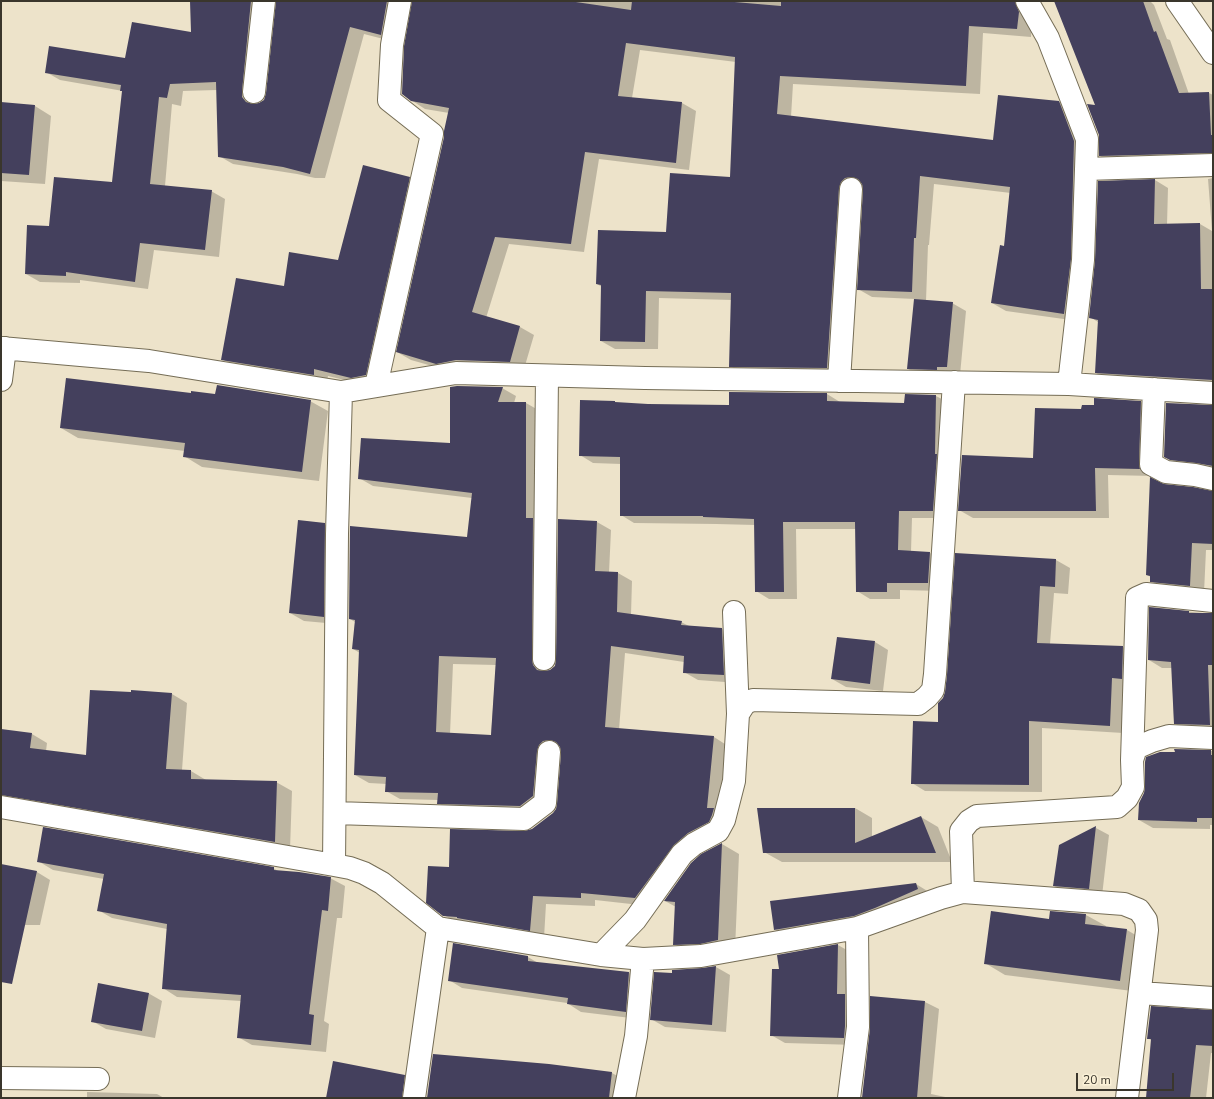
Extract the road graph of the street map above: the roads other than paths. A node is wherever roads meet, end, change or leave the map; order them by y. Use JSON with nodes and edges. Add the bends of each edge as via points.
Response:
{"nodes":[{"id":1,"x":264,"y":1,"type":"edge"},
{"id":2,"x":400,"y":1,"type":"edge"},
{"id":3,"x":1028,"y":1,"type":"edge"},
{"id":4,"x":1177,"y":1,"type":"edge"},
{"id":5,"x":1213,"y":53,"type":"edge"},
{"id":6,"x":254,"y":92,"type":"dead end"},
{"id":7,"x":1213,"y":165,"type":"edge"},
{"id":8,"x":1086,"y":169,"type":"junction"},
{"id":9,"x":851,"y":189,"type":"dead end"},
{"id":10,"x":3,"y":348,"type":"edge"},
{"id":11,"x":547,"y":376,"type":"junction"},
{"id":12,"x":1,"y":380,"type":"edge"},
{"id":13,"x":839,"y":381,"type":"junction"},
{"id":14,"x":954,"y":382,"type":"junction"},
{"id":15,"x":1069,"y":384,"type":"junction"},
{"id":16,"x":376,"y":386,"type":"junction"},
{"id":17,"x":1154,"y":389,"type":"junction"},
{"id":18,"x":341,"y":392,"type":"junction"},
{"id":19,"x":1213,"y":393,"type":"edge"},
{"id":20,"x":1213,"y":480,"type":"edge"},
{"id":21,"x":1213,"y":601,"type":"edge"},
{"id":22,"x":734,"y":612,"type":"dead end"},
{"id":23,"x":544,"y":659,"type":"dead end"},
{"id":24,"x":738,"y":714,"type":"junction"},
{"id":25,"x":1213,"y":738,"type":"edge"},
{"id":26,"x":549,"y":752,"type":"dead end"},
{"id":27,"x":1132,"y":760,"type":"junction"},
{"id":28,"x":1,"y":807,"type":"edge"},
{"id":29,"x":334,"y":814,"type":"junction"},
{"id":30,"x":334,"y":865,"type":"junction"},
{"id":31,"x":963,"y":892,"type":"junction"},
{"id":32,"x":438,"y":928,"type":"junction"},
{"id":33,"x":857,"y":928,"type":"junction"},
{"id":34,"x":600,"y":955,"type":"junction"},
{"id":35,"x":643,"y":959,"type":"junction"},
{"id":36,"x":1140,"y":993,"type":"junction"},
{"id":37,"x":1213,"y":998,"type":"edge"},
{"id":38,"x":1,"y":1078,"type":"edge"},
{"id":39,"x":98,"y":1079,"type":"dead end"},
{"id":40,"x":414,"y":1098,"type":"edge"},
{"id":41,"x":624,"y":1098,"type":"edge"},
{"id":42,"x":849,"y":1098,"type":"edge"},
{"id":43,"x":1127,"y":1098,"type":"edge"}],
"edges":[{"from":1,"to":6,"type":"street"},
{"from":2,"to":16,"type":"street","via":[[392,45],[389,100],[432,134]]},
{"from":3,"to":8,"type":"street","via":[[1048,38],[1087,138]]},
{"from":4,"to":5,"type":"street"},
{"from":7,"to":8,"type":"street"},
{"from":8,"to":15,"type":"street","via":[[1083,260]]},
{"from":9,"to":13,"type":"street"},
{"from":10,"to":12,"type":"street"},
{"from":10,"to":18,"type":"street","via":[[149,361]]},
{"from":11,"to":13,"type":"street"},
{"from":11,"to":16,"type":"street","via":[[456,373]]},
{"from":11,"to":23,"type":"street"},
{"from":13,"to":14,"type":"street"},
{"from":14,"to":15,"type":"street"},
{"from":14,"to":24,"type":"street","via":[[933,690],[918,704],[753,700],[745,703]]},
{"from":15,"to":17,"type":"street"},
{"from":16,"to":18,"type":"street"},
{"from":17,"to":19,"type":"street"},
{"from":17,"to":20,"type":"street","via":[[1151,464],[1166,472]]},
{"from":18,"to":29,"type":"street"},
{"from":21,"to":27,"type":"street","via":[[1146,594],[1137,598]]},
{"from":22,"to":24,"type":"street"},
{"from":24,"to":34,"type":"street","via":[[734,782],[724,820],[718,831],[682,854],[635,920]]},
{"from":25,"to":27,"type":"street","via":[[1169,736],[1136,748]]},
{"from":26,"to":29,"type":"street","via":[[545,803],[524,819]]},
{"from":27,"to":31,"type":"street","via":[[1133,787],[1127,798],[1117,807],[977,816],[969,820],[961,831]]},
{"from":28,"to":30,"type":"street"},
{"from":29,"to":30,"type":"street"},
{"from":30,"to":32,"type":"street","via":[[357,870],[382,884]]},
{"from":31,"to":33,"type":"street"},
{"from":31,"to":36,"type":"street","via":[[1124,904],[1139,910],[1146,920],[1147,930]]},
{"from":32,"to":34,"type":"street"},
{"from":32,"to":40,"type":"street"},
{"from":33,"to":35,"type":"street","via":[[701,956]]},
{"from":33,"to":42,"type":"street","via":[[858,1027]]},
{"from":34,"to":35,"type":"street"},
{"from":35,"to":41,"type":"street","via":[[636,1036]]},
{"from":36,"to":37,"type":"street"},
{"from":36,"to":43,"type":"street"},
{"from":38,"to":39,"type":"street"}]}
